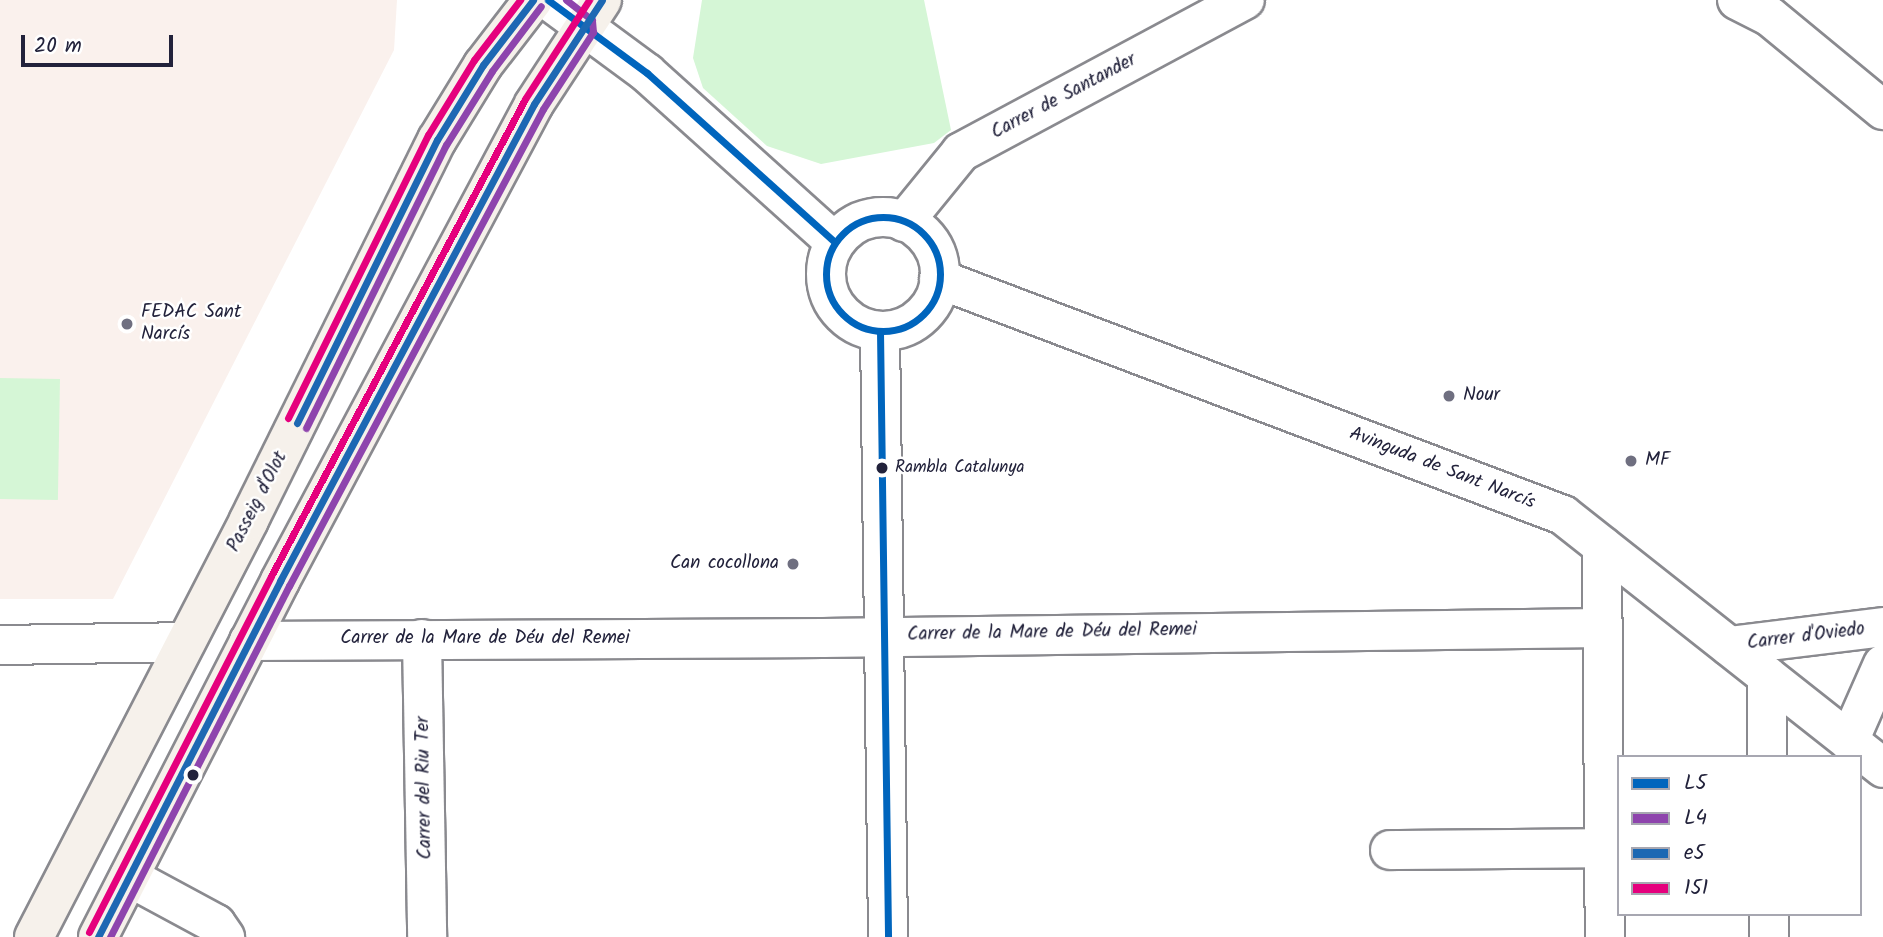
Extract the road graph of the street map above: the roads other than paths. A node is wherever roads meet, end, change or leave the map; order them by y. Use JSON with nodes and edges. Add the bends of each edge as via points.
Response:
{"nodes":[{"id":1,"x":533,"y":0,"type":"edge"},
{"id":2,"x":548,"y":0,"type":"edge"},
{"id":3,"x":1245,"y":0,"type":"edge"},
{"id":4,"x":1737,"y":0,"type":"edge"},
{"id":5,"x":593,"y":13,"type":"edge"},
{"id":6,"x":1883,"y":110,"type":"edge"},
{"id":7,"x":904,"y":222,"type":"junction"},
{"id":8,"x":835,"y":242,"type":"junction"},
{"id":9,"x":939,"y":279,"type":"junction"},
{"id":10,"x":880,"y":331,"type":"junction"},
{"id":11,"x":1602,"y":546,"type":"junction"},
{"id":12,"x":1883,"y":627,"type":"edge"},
{"id":13,"x":1603,"y":628,"type":"junction"},
{"id":14,"x":884,"y":635,"type":"junction"},
{"id":15,"x":422,"y":639,"type":"junction"},
{"id":16,"x":249,"y":641,"type":"junction"},
{"id":17,"x":185,"y":642,"type":"junction"},
{"id":18,"x":0,"y":645,"type":"edge"},
{"id":19,"x":1729,"y":646,"type":"junction"},
{"id":20,"x":1883,"y":664,"type":"edge"},
{"id":21,"x":1767,"y":676,"type":"junction"},
{"id":22,"x":1849,"y":741,"type":"junction"},
{"id":23,"x":1767,"y":755,"type":"edge"},
{"id":24,"x":1883,"y":768,"type":"edge"},
{"id":25,"x":1604,"y":848,"type":"junction"},
{"id":26,"x":1390,"y":850,"type":"dead end"},
{"id":27,"x":129,"y":877,"type":"junction"},
{"id":28,"x":1769,"y":916,"type":"edge"},
{"id":29,"x":34,"y":937,"type":"edge"},
{"id":30,"x":98,"y":937,"type":"edge"},
{"id":31,"x":225,"y":937,"type":"edge"},
{"id":32,"x":427,"y":937,"type":"edge"},
{"id":33,"x":888,"y":937,"type":"edge"},
{"id":34,"x":1605,"y":937,"type":"edge"},
{"id":35,"x":1769,"y":937,"type":"edge"}],
"edges":[{"from":1,"to":17,"type":"main road","name":"Passeig d'Olot","via":[[484,65],[437,140]]},
{"from":2,"to":5,"type":"street"},
{"from":3,"to":7,"type":"street","name":"Carrer de Santander","via":[[961,152]]},
{"from":4,"to":6,"type":"street","via":[[1769,16]]},
{"from":5,"to":8,"type":"street","via":[[647,73]]},
{"from":5,"to":16,"type":"main road","via":[[534,104]]},
{"from":7,"to":8,"type":"street","via":[[885,217],[866,220]]},
{"from":7,"to":9,"type":"street","via":[[934,249]]},
{"from":8,"to":10,"type":"street","via":[[826,265],[832,300],[847,319]]},
{"from":9,"to":10,"type":"street","via":[[933,300],[920,317],[901,328]]},
{"from":9,"to":11,"type":"street","name":"Avinguda de Sant Narcís","via":[[1563,515]]},
{"from":10,"to":14,"type":"street"},
{"from":11,"to":13,"type":"street"},
{"from":11,"to":19,"type":"street","name":"Avinguda de Sant Narcís"},
{"from":12,"to":19,"type":"street","name":"Carrer d'Oviedo"},
{"from":13,"to":14,"type":"street","name":"Carrer de la Mare de Déu del Remei"},
{"from":13,"to":25,"type":"street"},
{"from":14,"to":15,"type":"street","name":"Carrer de la Mare de Déu del Remei"},
{"from":14,"to":33,"type":"street"},
{"from":15,"to":16,"type":"street","name":"Carrer de la Mare de Déu del Remei"},
{"from":15,"to":32,"type":"street","name":"Carrer del Riu Ter"},
{"from":16,"to":27,"type":"main road"},
{"from":17,"to":18,"type":"street"},
{"from":17,"to":29,"type":"main road","name":"Passeig d'Olot"},
{"from":19,"to":21,"type":"street","name":"Avinguda de Sant Narcís"},
{"from":20,"to":22,"type":"street","name":"Carrer d'Oviedo"},
{"from":21,"to":22,"type":"street","name":"Avinguda de Sant Narcís"},
{"from":21,"to":23,"type":"street"},
{"from":22,"to":24,"type":"street","name":"Avinguda de Sant Narcís"},
{"from":25,"to":26,"type":"street"},
{"from":25,"to":34,"type":"street"},
{"from":27,"to":30,"type":"main road"},
{"from":27,"to":31,"type":"street","via":[[216,924]]},
{"from":28,"to":35,"type":"street"}]}
